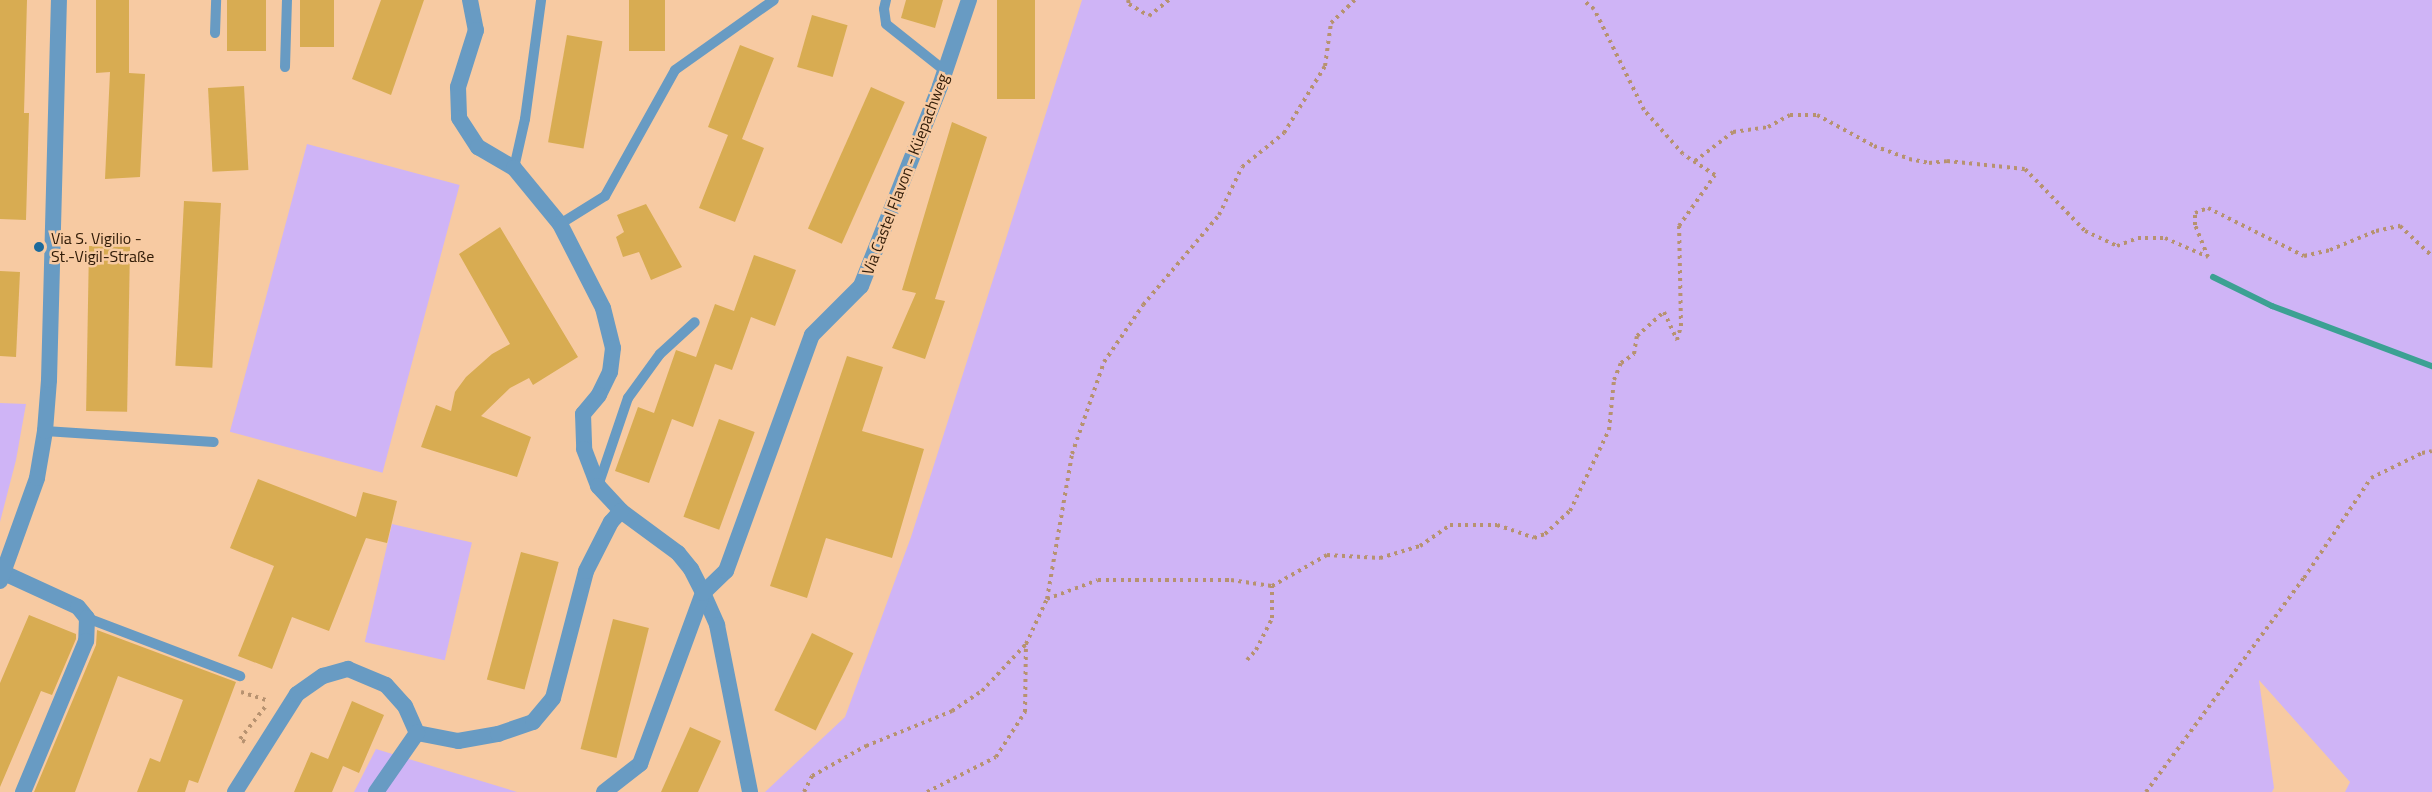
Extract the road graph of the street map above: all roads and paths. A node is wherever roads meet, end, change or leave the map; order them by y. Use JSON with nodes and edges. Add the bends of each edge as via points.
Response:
{"nodes":[{"id":1,"x":59,"y":0,"type":"edge"},
{"id":2,"x":216,"y":0,"type":"edge"},
{"id":3,"x":287,"y":0,"type":"edge"},
{"id":4,"x":470,"y":0,"type":"edge"},
{"id":5,"x":542,"y":0,"type":"edge"},
{"id":6,"x":774,"y":0,"type":"edge"},
{"id":7,"x":886,"y":0,"type":"edge"},
{"id":8,"x":969,"y":0,"type":"edge"},
{"id":9,"x":1128,"y":0,"type":"edge"},
{"id":10,"x":1169,"y":0,"type":"edge"},
{"id":11,"x":1355,"y":0,"type":"edge"},
{"id":12,"x":1583,"y":0,"type":"edge"},
{"id":13,"x":215,"y":33,"type":"dead end"},
{"id":14,"x":285,"y":66,"type":"dead end"},
{"id":15,"x":945,"y":71,"type":"junction"},
{"id":16,"x":1695,"y":161,"type":"junction"},
{"id":17,"x":514,"y":168,"type":"junction"},
{"id":18,"x":560,"y":224,"type":"junction"},
{"id":19,"x":2432,"y":256,"type":"edge"},
{"id":20,"x":695,"y":322,"type":"dead end"},
{"id":21,"x":45,"y":431,"type":"junction"},
{"id":22,"x":214,"y":442,"type":"dead end"},
{"id":23,"x":2432,"y":451,"type":"edge"},
{"id":24,"x":598,"y":486,"type":"junction"},
{"id":25,"x":621,"y":511,"type":"junction"},
{"id":26,"x":2,"y":577,"type":"edge"},
{"id":27,"x":1272,"y":586,"type":"junction"},
{"id":28,"x":703,"y":593,"type":"junction"},
{"id":29,"x":1047,"y":599,"type":"junction"},
{"id":30,"x":87,"y":618,"type":"junction"},
{"id":31,"x":1026,"y":644,"type":"junction"},
{"id":32,"x":1247,"y":660,"type":"dead end"},
{"id":33,"x":240,"y":676,"type":"joint"},
{"id":34,"x":417,"y":733,"type":"junction"},
{"id":35,"x":260,"y":751,"type":"junction"},
{"id":36,"x":23,"y":792,"type":"edge"},
{"id":37,"x":235,"y":792,"type":"edge"},
{"id":38,"x":376,"y":792,"type":"edge"},
{"id":39,"x":604,"y":792,"type":"edge"},
{"id":40,"x":750,"y":792,"type":"edge"},
{"id":41,"x":804,"y":792,"type":"edge"},
{"id":42,"x":927,"y":792,"type":"edge"},
{"id":43,"x":2146,"y":792,"type":"edge"}],
"edges":[{"from":1,"to":21,"type":"street","via":[[50,380]]},
{"from":2,"to":13,"type":"lane"},
{"from":3,"to":14,"type":"lane"},
{"from":4,"to":17,"type":"street","via":[[476,30],[458,87],[459,118],[478,147]]},
{"from":5,"to":17,"type":"lane"},
{"from":6,"to":18,"type":"lane","via":[[675,70],[605,196]]},
{"from":7,"to":15,"type":"lane","via":[[886,24]]},
{"from":8,"to":15,"type":"street","name":"Via Castel Flavon - Küepachweg"},
{"from":9,"to":10,"type":"path","via":[[1149,16]]},
{"from":11,"to":29,"type":"path","via":[[1331,23],[1325,66],[1284,133],[1242,167],[1219,215],[1143,305],[1104,362],[1072,454]]},
{"from":12,"to":16,"type":"path","via":[[1598,18],[1644,110],[1683,154]]},
{"from":15,"to":28,"type":"street","name":"Via Castel Flavon - Küepachweg","via":[[861,286],[812,335],[726,571]]},
{"from":16,"to":19,"type":"path","via":[[1733,132],[1768,127],[1790,115],[1817,115],[1874,146],[1909,159],[2025,169],[2085,231],[2117,246],[2138,238],[2165,238],[2208,257],[2195,225],[2195,213],[2208,208],[2304,256],[2400,226]]},
{"from":16,"to":27,"type":"path","via":[[1715,175],[1679,226],[1682,326],[1677,340],[1664,312],[1637,336],[1634,354],[1621,363],[1614,380],[1609,430],[1570,511],[1545,534],[1534,538],[1497,525],[1450,525],[1420,546],[1380,558],[1328,555]]},
{"from":17,"to":18,"type":"street"},
{"from":18,"to":24,"type":"street","via":[[603,308],[613,348],[610,372],[599,396],[583,414],[584,449]]},
{"from":20,"to":24,"type":"lane","via":[[660,354],[628,398]]},
{"from":21,"to":22,"type":"lane"},
{"from":21,"to":26,"type":"street","via":[[37,478]]},
{"from":23,"to":43,"type":"path","via":[[2372,478],[2304,578]]},
{"from":24,"to":25,"type":"street"},
{"from":25,"to":28,"type":"street","via":[[678,553]]},
{"from":25,"to":34,"type":"street","via":[[611,522],[586,572],[553,698],[533,722],[498,734],[458,741]]},
{"from":26,"to":30,"type":"street","via":[[78,607]]},
{"from":27,"to":29,"type":"path","via":[[1231,580],[1098,580]]},
{"from":27,"to":32,"type":"path","via":[[1272,618]]},
{"from":28,"to":39,"type":"street","via":[[639,764]]},
{"from":28,"to":40,"type":"street","via":[[717,625]]},
{"from":29,"to":31,"type":"path"},
{"from":30,"to":33,"type":"lane"},
{"from":30,"to":36,"type":"street","via":[[86,641]]},
{"from":31,"to":41,"type":"path","via":[[982,691],[812,776]]},
{"from":31,"to":42,"type":"path","via":[[1025,712],[996,758]]},
{"from":33,"to":35,"type":"path","via":[[234,690],[270,699],[240,739]]},
{"from":34,"to":35,"type":"street","via":[[405,706],[386,685],[348,669],[323,676],[297,694]]},
{"from":34,"to":38,"type":"street"},
{"from":35,"to":37,"type":"street"}]}
